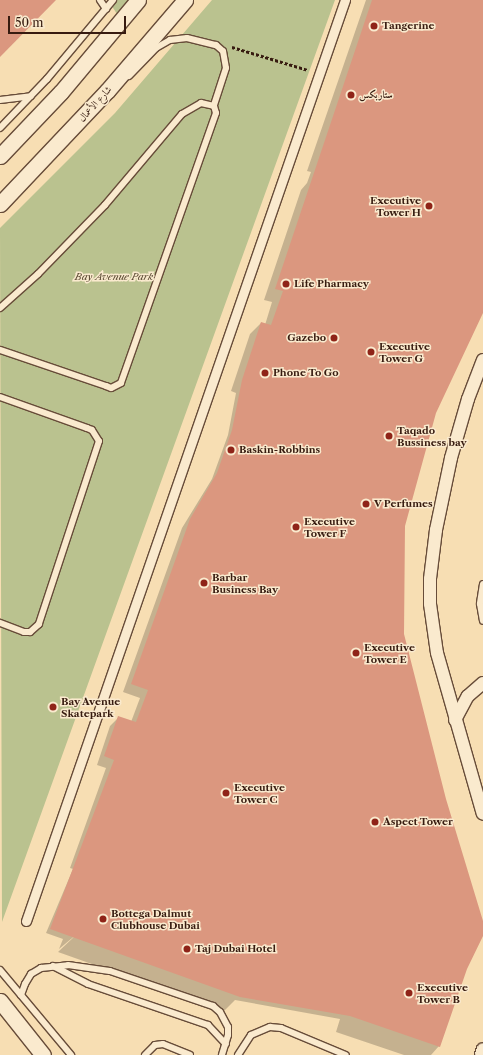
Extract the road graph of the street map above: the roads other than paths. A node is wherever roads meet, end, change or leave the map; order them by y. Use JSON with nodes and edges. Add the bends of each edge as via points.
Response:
{"nodes":[{"id":1,"x":100,"y":0,"type":"edge"},
{"id":2,"x":113,"y":0,"type":"edge"},
{"id":3,"x":138,"y":0,"type":"edge"},
{"id":4,"x":185,"y":0,"type":"edge"},
{"id":5,"x":346,"y":0,"type":"edge"},
{"id":6,"x":106,"y":9,"type":"junction"},
{"id":7,"x":107,"y":92,"type":"junction"},
{"id":8,"x":31,"y":96,"type":"junction"},
{"id":9,"x":0,"y":100,"type":"edge"},
{"id":10,"x":214,"y":106,"type":"junction"},
{"id":11,"x":0,"y":128,"type":"edge"},
{"id":12,"x":0,"y":156,"type":"edge"},
{"id":13,"x":0,"y":204,"type":"edge"},
{"id":14,"x":1,"y":306,"type":"edge"},
{"id":15,"x":0,"y":350,"type":"edge"},
{"id":16,"x":483,"y":360,"type":"edge"},
{"id":17,"x":0,"y":397,"type":"edge"},
{"id":18,"x":483,"y":584,"type":"edge"},
{"id":19,"x":483,"y":621,"type":"edge"},
{"id":20,"x":0,"y":624,"type":"edge"},
{"id":21,"x":483,"y":683,"type":"edge"},
{"id":22,"x":455,"y":720,"type":"junction"},
{"id":23,"x":483,"y":814,"type":"edge"},
{"id":24,"x":26,"y":921,"type":"dead end"},
{"id":25,"x":53,"y":966,"type":"junction"},
{"id":26,"x":0,"y":970,"type":"edge"},
{"id":27,"x":22,"y":995,"type":"junction"},
{"id":28,"x":0,"y":1000,"type":"edge"},
{"id":29,"x":226,"y":1044,"type":"junction"},
{"id":30,"x":483,"y":1049,"type":"edge"},
{"id":31,"x":330,"y":1052,"type":"edge"},
{"id":32,"x":43,"y":1055,"type":"edge"},
{"id":33,"x":71,"y":1055,"type":"edge"},
{"id":34,"x":145,"y":1055,"type":"edge"},
{"id":35,"x":190,"y":1055,"type":"edge"},
{"id":36,"x":222,"y":1055,"type":"edge"},
{"id":37,"x":238,"y":1055,"type":"edge"},
{"id":38,"x":345,"y":1055,"type":"edge"},
{"id":39,"x":481,"y":1055,"type":"edge"}],
"edges":[{"from":1,"to":6,"type":"lane"},
{"from":2,"to":6,"type":"lane"},
{"from":3,"to":12,"type":"street","via":[[61,92]]},
{"from":4,"to":7,"type":"street","name":"شارع الأعمال"},
{"from":5,"to":24,"type":"street"},
{"from":6,"to":8,"type":"lane"},
{"from":7,"to":10,"type":"lane","via":[[128,76],[162,43],[187,38],[216,45],[226,59],[226,68]]},
{"from":7,"to":13,"type":"street","name":"شارع الأعمال"},
{"from":8,"to":9,"type":"lane"},
{"from":8,"to":11,"type":"lane"},
{"from":10,"to":14,"type":"lane","via":[[201,103],[182,114],[105,205]]},
{"from":10,"to":15,"type":"lane","via":[[216,113],[121,383],[111,388]]},
{"from":16,"to":22,"type":"street","via":[[459,428],[432,554],[430,598],[433,629]]},
{"from":17,"to":20,"type":"lane","via":[[92,430],[98,441],[39,624],[30,632],[24,632]]},
{"from":18,"to":19,"type":"lane","via":[[480,604]]},
{"from":21,"to":22,"type":"street","via":[[468,696]]},
{"from":22,"to":23,"type":"street"},
{"from":25,"to":27,"type":"lane","via":[[41,968],[31,974]]},
{"from":25,"to":29,"type":"lane","via":[[88,984],[208,1025]]},
{"from":25,"to":29,"type":"lane","via":[[84,966],[110,971],[213,1006],[225,1018],[228,1027]]},
{"from":26,"to":27,"type":"lane"},
{"from":27,"to":33,"type":"lane"},
{"from":28,"to":32,"type":"street"},
{"from":29,"to":36,"type":"lane"},
{"from":30,"to":39,"type":"street"},
{"from":31,"to":37,"type":"lane","via":[[281,1028],[270,1027],[251,1035]]},
{"from":31,"to":38,"type":"lane"},
{"from":34,"to":35,"type":"lane","via":[[149,1049],[163,1044]]}]}
